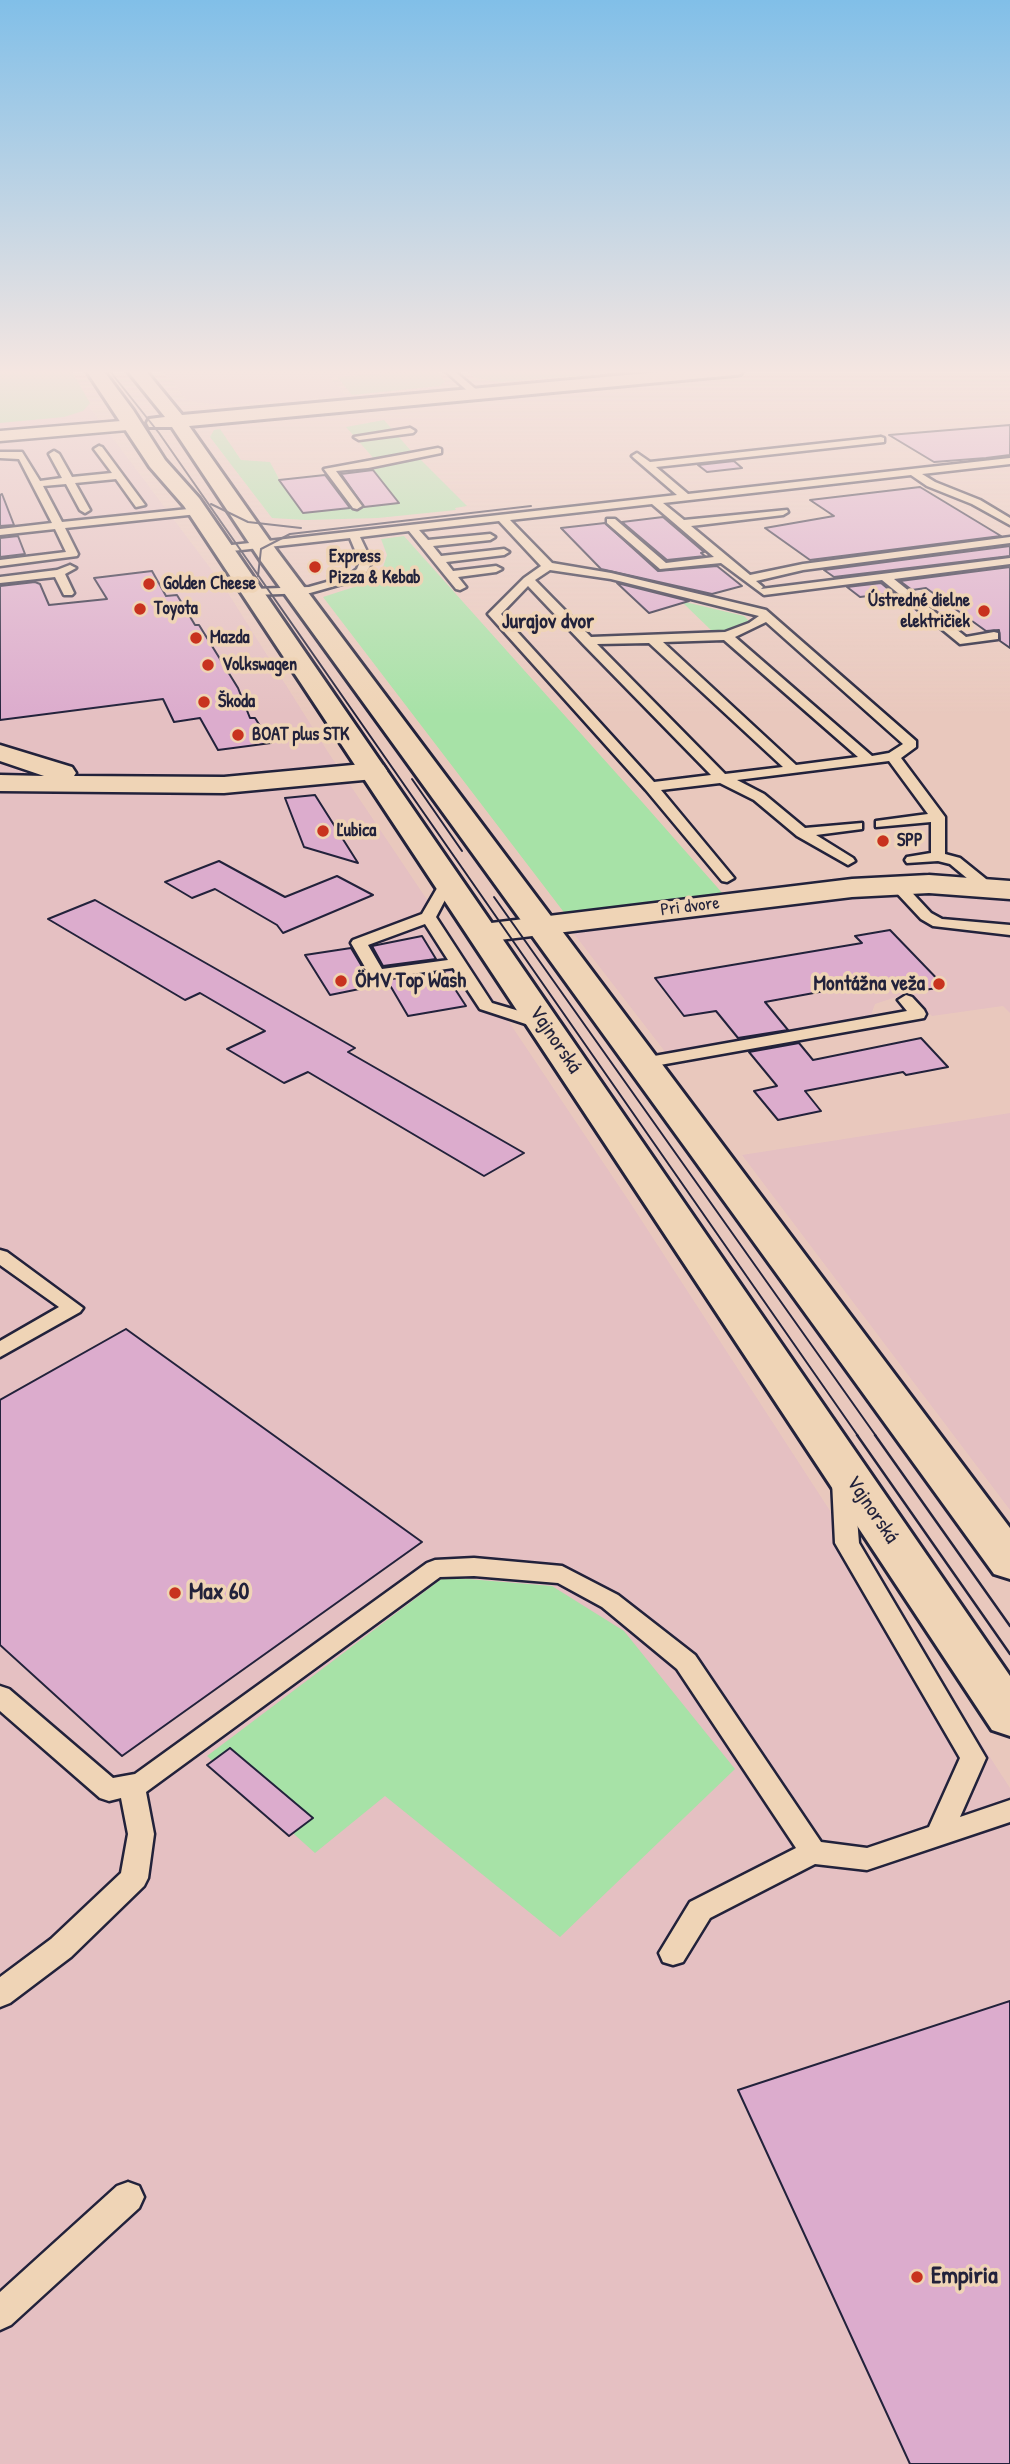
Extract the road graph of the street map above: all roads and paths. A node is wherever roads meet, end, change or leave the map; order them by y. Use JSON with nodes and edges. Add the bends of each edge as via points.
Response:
{"nodes":[{"id":1,"x":38,"y":485,"type":"edge"},
{"id":2,"x":69,"y":485,"type":"edge"},
{"id":3,"x":124,"y":485,"type":"edge"},
{"id":4,"x":178,"y":485,"type":"edge"},
{"id":5,"x":221,"y":485,"type":"edge"},
{"id":6,"x":341,"y":485,"type":"edge"},
{"id":7,"x":672,"y":485,"type":"edge"},
{"id":8,"x":800,"y":485,"type":"edge"},
{"id":9,"x":933,"y":485,"type":"edge"},
{"id":10,"x":687,"y":498,"type":"junction"},
{"id":11,"x":654,"y":501,"type":"junction"},
{"id":12,"x":140,"y":505,"type":"dead end"},
{"id":13,"x":357,"y":506,"type":"dead end"},
{"id":14,"x":85,"y":510,"type":"dead end"},
{"id":15,"x":198,"y":511,"type":"junction"},
{"id":16,"x":783,"y":512,"type":"dead end"},
{"id":17,"x":502,"y":519,"type":"junction"},
{"id":18,"x":611,"y":521,"type":"dead end"},
{"id":19,"x":1010,"y":522,"type":"edge"},
{"id":20,"x":681,"y":524,"type":"junction"},
{"id":21,"x":60,"y":526,"type":"junction"},
{"id":22,"x":412,"y":528,"type":"junction"},
{"id":23,"x":0,"y":532,"type":"edge"},
{"id":24,"x":354,"y":535,"type":"junction"},
{"id":25,"x":490,"y":537,"type":"dead end"},
{"id":26,"x":1010,"y":540,"type":"edge"},
{"id":27,"x":425,"y":544,"type":"junction"},
{"id":28,"x":261,"y":545,"type":"junction"},
{"id":29,"x":223,"y":550,"type":"junction"},
{"id":30,"x":504,"y":552,"type":"dead end"},
{"id":31,"x":73,"y":554,"type":"junction"},
{"id":32,"x":723,"y":559,"type":"junction"},
{"id":33,"x":438,"y":560,"type":"junction"},
{"id":34,"x":1010,"y":561,"type":"edge"},
{"id":35,"x":0,"y":562,"type":"edge"},
{"id":36,"x":548,"y":566,"type":"junction"},
{"id":37,"x":496,"y":569,"type":"dead end"},
{"id":38,"x":59,"y":573,"type":"junction"},
{"id":39,"x":450,"y":575,"type":"junction"},
{"id":40,"x":885,"y":577,"type":"junction"},
{"id":41,"x":748,"y":579,"type":"junction"},
{"id":42,"x":0,"y":580,"type":"edge"},
{"id":43,"x":527,"y":580,"type":"junction"},
{"id":44,"x":460,"y":587,"type":"dead end"},
{"id":45,"x":253,"y":592,"type":"junction"},
{"id":46,"x":295,"y":592,"type":"junction"},
{"id":47,"x":764,"y":592,"type":"junction"},
{"id":48,"x":68,"y":593,"type":"dead end"},
{"id":49,"x":764,"y":614,"type":"junction"},
{"id":50,"x":727,"y":636,"type":"junction"},
{"id":51,"x":994,"y":636,"type":"dead end"},
{"id":52,"x":652,"y":639,"type":"junction"},
{"id":53,"x":587,"y":641,"type":"junction"},
{"id":54,"x":0,"y":754,"type":"edge"},
{"id":55,"x":893,"y":757,"type":"junction"},
{"id":56,"x":869,"y":761,"type":"junction"},
{"id":57,"x":793,"y":769,"type":"junction"},
{"id":58,"x":374,"y":771,"type":"junction"},
{"id":59,"x":720,"y":778,"type":"junction"},
{"id":60,"x":0,"y":783,"type":"edge"},
{"id":61,"x":94,"y":784,"type":"junction"},
{"id":62,"x":652,"y":787,"type":"junction"},
{"id":63,"x":938,"y":817,"type":"junction"},
{"id":64,"x":881,"y":824,"type":"dead end"},
{"id":65,"x":857,"y":826,"type":"dead end"},
{"id":66,"x":802,"y":833,"type":"junction"},
{"id":67,"x":938,"y":857,"type":"junction"},
{"id":68,"x":912,"y":860,"type":"dead end"},
{"id":69,"x":852,"y":874,"type":"junction"},
{"id":70,"x":727,"y":878,"type":"dead end"},
{"id":71,"x":448,"y":881,"type":"junction"},
{"id":72,"x":898,"y":886,"type":"junction"},
{"id":73,"x":996,"y":889,"type":"edge"},
{"id":74,"x":428,"y":916,"type":"junction"},
{"id":75,"x":541,"y":925,"type":"junction"},
{"id":76,"x":1010,"y":930,"type":"edge"},
{"id":77,"x":483,"y":933,"type":"junction"},
{"id":78,"x":458,"y":963,"type":"junction"},
{"id":79,"x":906,"y":1000,"type":"dead end"},
{"id":80,"x":544,"y":1024,"type":"junction"},
{"id":81,"x":643,"y":1063,"type":"junction"},
{"id":82,"x":0,"y":1256,"type":"edge"},
{"id":83,"x":0,"y":1350,"type":"edge"},
{"id":84,"x":842,"y":1465,"type":"junction"},
{"id":85,"x":1010,"y":1562,"type":"edge"},
{"id":86,"x":0,"y":1696,"type":"edge"},
{"id":87,"x":1010,"y":1716,"type":"edge"},
{"id":88,"x":131,"y":1785,"type":"junction"},
{"id":89,"x":1010,"y":1811,"type":"edge"},
{"id":90,"x":939,"y":1835,"type":"junction"},
{"id":91,"x":813,"y":1852,"type":"junction"},
{"id":92,"x":673,"y":1953,"type":"dead end"},
{"id":93,"x":0,"y":1994,"type":"edge"},
{"id":94,"x":128,"y":2197,"type":"dead end"},
{"id":95,"x":0,"y":2314,"type":"edge"}],
"edges":[{"from":1,"to":21,"type":"lane"},
{"from":2,"to":14,"type":"lane"},
{"from":3,"to":12,"type":"lane"},
{"from":4,"to":15,"type":"main road","name":"Vajnorská"},
{"from":5,"to":28,"type":"main road"},
{"from":6,"to":13,"type":"lane"},
{"from":7,"to":10,"type":"lane"},
{"from":8,"to":10,"type":"lane"},
{"from":9,"to":19,"type":"lane"},
{"from":10,"to":11,"type":"lane"},
{"from":11,"to":17,"type":"lane"},
{"from":11,"to":20,"type":"lane"},
{"from":15,"to":21,"type":"lane"},
{"from":15,"to":29,"type":"main road","name":"Vajnorská"},
{"from":16,"to":20,"type":"lane"},
{"from":17,"to":22,"type":"lane"},
{"from":17,"to":36,"type":"lane"},
{"from":18,"to":32,"type":"lane","via":[[664,567]]},
{"from":20,"to":32,"type":"lane"},
{"from":21,"to":23,"type":"lane"},
{"from":21,"to":31,"type":"lane"},
{"from":22,"to":24,"type":"lane"},
{"from":22,"to":27,"type":"lane"},
{"from":24,"to":28,"type":"lane"},
{"from":24,"to":46,"type":"lane","via":[[366,562],[362,571],[334,584]]},
{"from":25,"to":27,"type":"lane"},
{"from":26,"to":41,"type":"lane","via":[[803,567]]},
{"from":27,"to":33,"type":"lane"},
{"from":28,"to":29,"type":"lane"},
{"from":28,"to":46,"type":"main road"},
{"from":29,"to":45,"type":"main road","name":"Vajnorská"},
{"from":30,"to":33,"type":"lane"},
{"from":31,"to":35,"type":"lane"},
{"from":31,"to":38,"type":"lane","via":[[77,564]]},
{"from":32,"to":41,"type":"lane"},
{"from":33,"to":39,"type":"lane"},
{"from":34,"to":40,"type":"lane"},
{"from":36,"to":43,"type":"lane"},
{"from":36,"to":49,"type":"lane","via":[[611,576]]},
{"from":37,"to":39,"type":"lane"},
{"from":38,"to":42,"type":"lane"},
{"from":38,"to":48,"type":"lane"},
{"from":39,"to":44,"type":"lane"},
{"from":40,"to":47,"type":"lane"},
{"from":40,"to":51,"type":"lane","via":[[964,640]]},
{"from":41,"to":47,"type":"lane"},
{"from":43,"to":53,"type":"lane"},
{"from":43,"to":62,"type":"lane","via":[[494,614]]},
{"from":45,"to":46,"type":"lane"},
{"from":45,"to":58,"type":"main road","name":"Vajnorská"},
{"from":46,"to":75,"type":"main road"},
{"from":47,"to":49,"type":"lane","via":[[769,597]]},
{"from":49,"to":50,"type":"lane","via":[[753,625]]},
{"from":49,"to":55,"type":"lane","via":[[911,744]]},
{"from":50,"to":52,"type":"lane"},
{"from":50,"to":56,"type":"lane"},
{"from":52,"to":53,"type":"lane"},
{"from":52,"to":57,"type":"lane"},
{"from":53,"to":59,"type":"lane"},
{"from":54,"to":61,"type":"street"},
{"from":55,"to":56,"type":"lane"},
{"from":55,"to":63,"type":"lane"},
{"from":56,"to":57,"type":"lane"},
{"from":57,"to":59,"type":"lane"},
{"from":58,"to":61,"type":"street","via":[[223,785]]},
{"from":58,"to":71,"type":"main road","name":"Vajnorská"},
{"from":59,"to":62,"type":"lane"},
{"from":59,"to":66,"type":"lane","via":[[759,797]]},
{"from":60,"to":61,"type":"street"},
{"from":62,"to":70,"type":"lane"},
{"from":63,"to":64,"type":"lane"},
{"from":63,"to":67,"type":"lane"},
{"from":65,"to":66,"type":"lane"},
{"from":66,"to":69,"type":"lane"},
{"from":67,"to":68,"type":"lane"},
{"from":67,"to":73,"type":"lane","via":[[955,861]]},
{"from":69,"to":72,"type":"street","name":"Pri dvore"},
{"from":69,"to":75,"type":"street","name":"Pri dvore"},
{"from":71,"to":74,"type":"lane"},
{"from":71,"to":77,"type":"main road","name":"Vajnorská"},
{"from":72,"to":73,"type":"street","name":"Pri dvore"},
{"from":72,"to":76,"type":"lane","via":[[938,923]]},
{"from":74,"to":78,"type":"lane"},
{"from":74,"to":78,"type":"lane","via":[[359,943],[377,974]]},
{"from":75,"to":77,"type":"street","name":"Pri dvore"},
{"from":75,"to":81,"type":"main road"},
{"from":77,"to":80,"type":"main road","name":"Vajnorská"},
{"from":78,"to":80,"type":"lane","via":[[486,1006]]},
{"from":79,"to":81,"type":"lane","via":[[918,1014]]},
{"from":80,"to":84,"type":"main road","name":"Vajnorská"},
{"from":81,"to":85,"type":"main road"},
{"from":82,"to":83,"type":"lane","via":[[73,1308]]},
{"from":84,"to":87,"type":"main road","name":"Vajnorská"},
{"from":84,"to":90,"type":"lane","via":[[847,1543],[973,1758]]},
{"from":86,"to":88,"type":"lane","via":[[109,1790]]},
{"from":88,"to":91,"type":"lane","via":[[142,1783],[435,1569],[474,1567],[562,1575],[610,1601],[686,1662]]},
{"from":88,"to":93,"type":"lane","via":[[141,1834],[134,1878],[61,1948]]},
{"from":89,"to":90,"type":"lane"},
{"from":90,"to":91,"type":"lane","via":[[867,1859]]},
{"from":91,"to":92,"type":"lane","via":[[700,1910]]},
{"from":94,"to":95,"type":"lane"}]}
